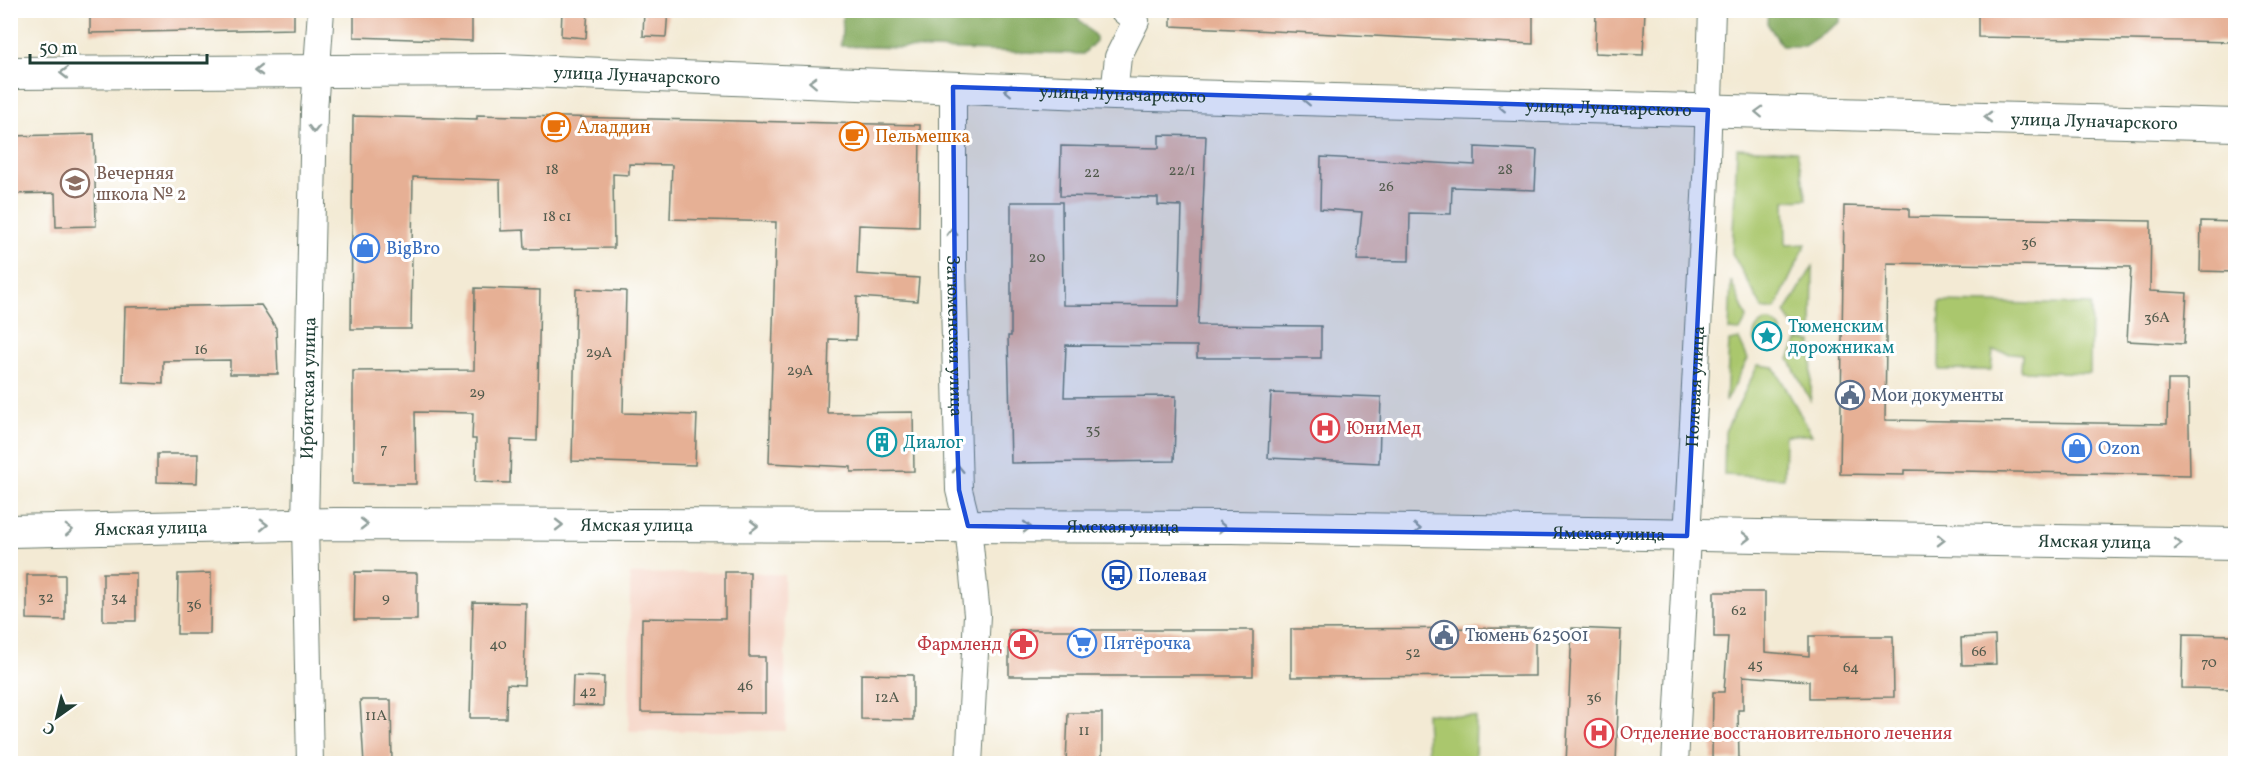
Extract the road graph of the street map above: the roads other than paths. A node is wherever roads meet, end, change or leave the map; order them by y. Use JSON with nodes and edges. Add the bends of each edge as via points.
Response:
{"nodes":[{"id":1,"x":321,"y":10,"type":"edge"},
{"id":2,"x":1123,"y":10,"type":"edge"},
{"id":3,"x":1712,"y":10,"type":"edge"},
{"id":4,"x":318,"y":71,"type":"junction"},
{"id":5,"x":10,"y":73,"type":"edge"},
{"id":6,"x":953,"y":87,"type":"junction"},
{"id":7,"x":1114,"y":94,"type":"junction"},
{"id":8,"x":1708,"y":110,"type":"junction"},
{"id":9,"x":2235,"y":124,"type":"edge"},
{"id":10,"x":305,"y":524,"type":"junction"},
{"id":11,"x":968,"y":526,"type":"junction"},
{"id":12,"x":10,"y":531,"type":"edge"},
{"id":13,"x":1687,"y":536,"type":"junction"},
{"id":14,"x":2235,"y":544,"type":"edge"},
{"id":15,"x":310,"y":764,"type":"edge"},
{"id":16,"x":969,"y":764,"type":"edge"},
{"id":17,"x":1675,"y":764,"type":"edge"}],
"edges":[{"from":1,"to":4,"type":"street","name":"Ирбитская улица"},
{"from":2,"to":7,"type":"street","via":[[1136,21],[1118,57]]},
{"from":3,"to":8,"type":"street","name":"Полевая улица"},
{"from":4,"to":5,"type":"main road","name":"улица Луначарского","one_way":true},
{"from":6,"to":4,"type":"main road","name":"улица Луначарского","one_way":true,"via":[[503,70]]},
{"from":4,"to":10,"type":"street","name":"Ирбитская улица","one_way":true},
{"from":7,"to":6,"type":"main road","name":"улица Луначарского","one_way":true},
{"from":11,"to":6,"type":"street","name":"Затюменская улица","one_way":true,"via":[[959,490],[956,419]]},
{"from":8,"to":7,"type":"main road","name":"улица Луначарского","one_way":true},
{"from":9,"to":8,"type":"main road","name":"улица Луначарского","one_way":true},
{"from":8,"to":13,"type":"street","name":"Полевая улица"},
{"from":10,"to":11,"type":"main road","name":"Ямская улица","one_way":true},
{"from":12,"to":10,"type":"main road","name":"Ямская улица","one_way":true},
{"from":10,"to":15,"type":"street","name":"Ирбитская улица"},
{"from":11,"to":13,"type":"main road","name":"Ямская улица","one_way":true},
{"from":11,"to":16,"type":"street","name":"Затюменская улица","via":[[977,615]]},
{"from":13,"to":14,"type":"main road","name":"Ямская улица","one_way":true},
{"from":13,"to":17,"type":"street","name":"Полевая улица"}]}
